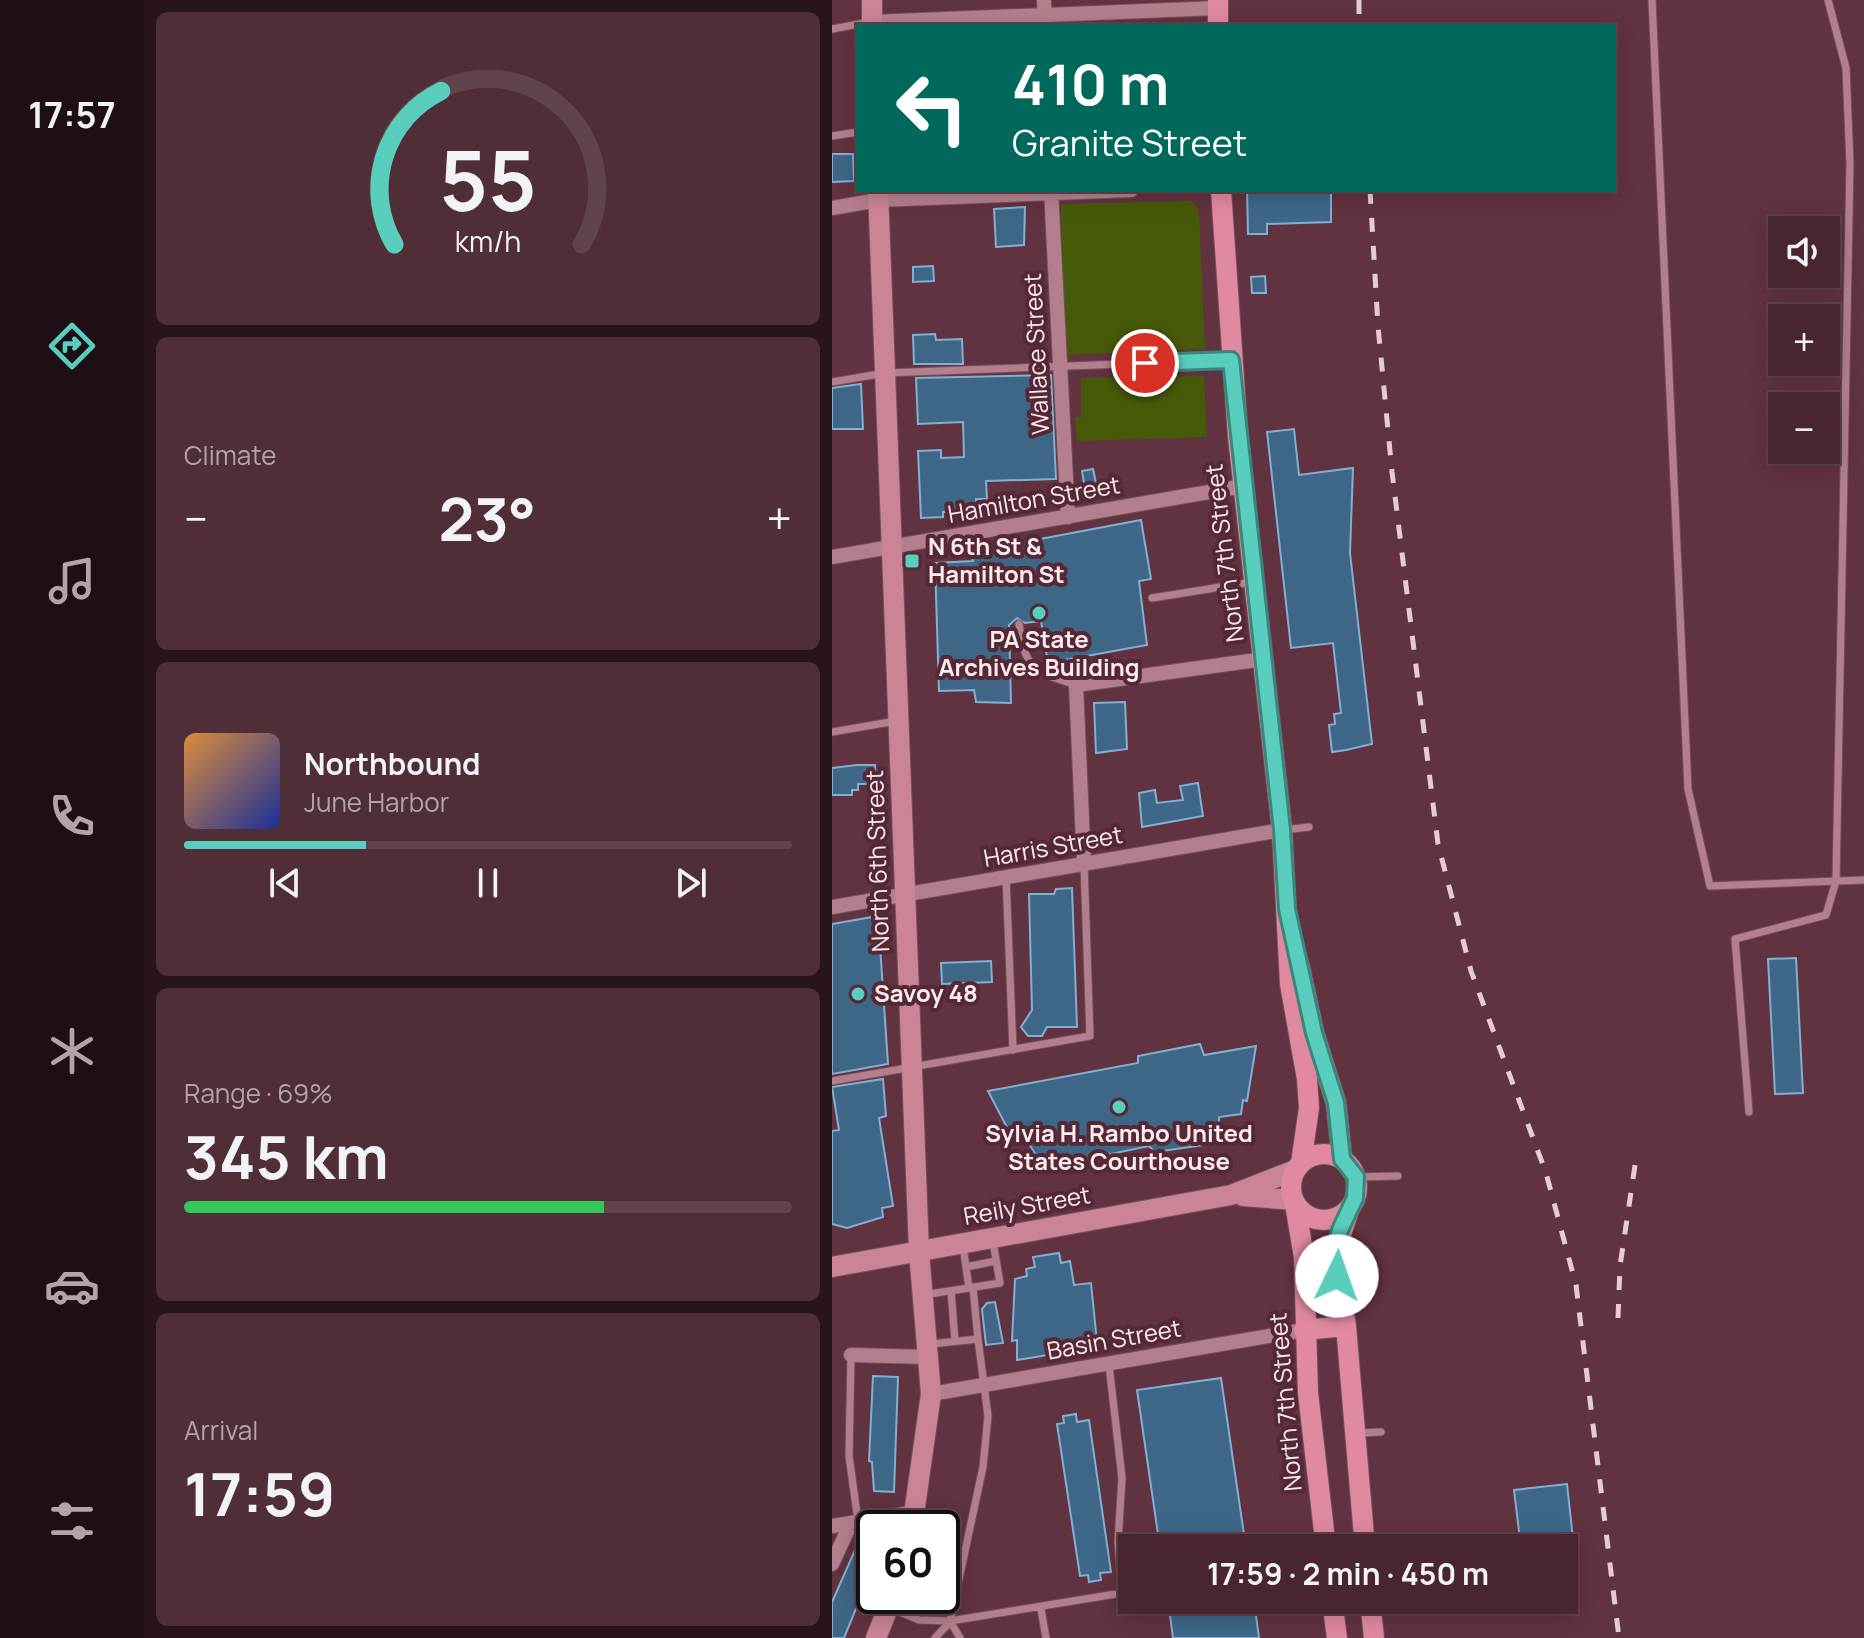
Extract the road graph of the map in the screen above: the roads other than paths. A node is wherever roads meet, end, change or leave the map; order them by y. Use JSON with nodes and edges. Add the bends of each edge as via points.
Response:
{"nodes":[{"id":1,"x":872,"y":0,"type":"edge"},
{"id":2,"x":1044,"y":0,"type":"edge"},
{"id":3,"x":1652,"y":0,"type":"edge"},
{"id":4,"x":1828,"y":0,"type":"edge"},
{"id":5,"x":1218,"y":11,"type":"edge"},
{"id":6,"x":1045,"y":21,"type":"edge"},
{"id":7,"x":872,"y":24,"type":"edge"},
{"id":8,"x":856,"y":26,"type":"edge"},
{"id":9,"x":832,"y":29,"type":"edge"},
{"id":10,"x":856,"y":132,"type":"edge"},
{"id":11,"x":832,"y":136,"type":"edge"},
{"id":12,"x":1051,"y":192,"type":"edge"},
{"id":13,"x":1221,"y":192,"type":"edge"},
{"id":14,"x":878,"y":195,"type":"edge"},
{"id":15,"x":832,"y":208,"type":"edge"},
{"id":16,"x":1231,"y":360,"type":"junction"},
{"id":17,"x":1058,"y":366,"type":"junction"},
{"id":18,"x":885,"y":373,"type":"junction"},
{"id":19,"x":832,"y":382,"type":"edge"},
{"id":20,"x":1244,"y":486,"type":"junction"},
{"id":21,"x":1068,"y":517,"type":"junction"},
{"id":22,"x":892,"y":547,"type":"junction"},
{"id":23,"x":832,"y":557,"type":"edge"},
{"id":24,"x":1255,"y":581,"type":"junction"},
{"id":25,"x":1152,"y":598,"type":"dead end"},
{"id":26,"x":1019,"y":624,"type":"dead end"},
{"id":27,"x":1264,"y":659,"type":"junction"},
{"id":28,"x":1076,"y":685,"type":"junction"},
{"id":29,"x":898,"y":721,"type":"junction"},
{"id":30,"x":832,"y":732,"type":"edge"},
{"id":31,"x":1309,"y":827,"type":"dead end"},
{"id":32,"x":1282,"y":830,"type":"junction"},
{"id":33,"x":1084,"y":864,"type":"junction"},
{"id":34,"x":1006,"y":877,"type":"junction"},
{"id":35,"x":1864,"y":880,"type":"edge"},
{"id":36,"x":1836,"y":881,"type":"junction"},
{"id":37,"x":906,"y":895,"type":"junction"},
{"id":38,"x":832,"y":907,"type":"edge"},
{"id":39,"x":1287,"y":909,"type":"junction"},
{"id":40,"x":1013,"y":1050,"type":"junction"},
{"id":41,"x":914,"y":1067,"type":"junction"},
{"id":42,"x":832,"y":1081,"type":"edge"},
{"id":43,"x":1749,"y":1112,"type":"dead end"},
{"id":44,"x":1342,"y":1159,"type":"junction"},
{"id":45,"x":1298,"y":1166,"type":"junction"},
{"id":46,"x":1398,"y":1176,"type":"dead end"},
{"id":47,"x":1356,"y":1177,"type":"junction"},
{"id":48,"x":1231,"y":1195,"type":"junction"},
{"id":49,"x":1294,"y":1202,"type":"junction"},
{"id":50,"x":1350,"y":1207,"type":"junction"},
{"id":51,"x":992,"y":1239,"type":"junction"},
{"id":52,"x":963,"y":1244,"type":"junction"},
{"id":53,"x":919,"y":1252,"type":"junction"},
{"id":54,"x":996,"y":1261,"type":"junction"},
{"id":55,"x":832,"y":1267,"type":"edge"},
{"id":56,"x":966,"y":1267,"type":"junction"},
{"id":57,"x":971,"y":1288,"type":"junction"},
{"id":58,"x":951,"y":1291,"type":"junction"},
{"id":59,"x":923,"y":1296,"type":"junction"},
{"id":60,"x":1346,"y":1326,"type":"junction"},
{"id":61,"x":1304,"y":1330,"type":"junction"},
{"id":62,"x":978,"y":1339,"type":"junction"},
{"id":63,"x":955,"y":1341,"type":"junction"},
{"id":64,"x":928,"y":1351,"type":"junction"},
{"id":65,"x":851,"y":1355,"type":"joint"},
{"id":66,"x":1108,"y":1364,"type":"junction"},
{"id":67,"x":982,"y":1385,"type":"junction"},
{"id":68,"x":931,"y":1394,"type":"junction"},
{"id":69,"x":1381,"y":1432,"type":"dead end"},
{"id":70,"x":1355,"y":1434,"type":"junction"},
{"id":71,"x":915,"y":1510,"type":"edge"},
{"id":72,"x":854,"y":1522,"type":"junction"},
{"id":73,"x":832,"y":1526,"type":"edge"},
{"id":74,"x":1325,"y":1534,"type":"edge"},
{"id":75,"x":1364,"y":1534,"type":"edge"},
{"id":76,"x":832,"y":1564,"type":"edge"},
{"id":77,"x":1041,"y":1609,"type":"junction"},
{"id":78,"x":885,"y":1614,"type":"edge"},
{"id":79,"x":909,"y":1614,"type":"edge"},
{"id":80,"x":1334,"y":1614,"type":"edge"},
{"id":81,"x":1371,"y":1614,"type":"edge"},
{"id":82,"x":950,"y":1621,"type":"junction"},
{"id":83,"x":876,"y":1638,"type":"edge"},
{"id":84,"x":935,"y":1638,"type":"edge"},
{"id":85,"x":960,"y":1638,"type":"edge"},
{"id":86,"x":1046,"y":1638,"type":"edge"},
{"id":87,"x":1337,"y":1638,"type":"edge"},
{"id":88,"x":1374,"y":1638,"type":"edge"}],
"edges":[{"from":1,"to":7,"type":"main road"},
{"from":2,"to":6,"type":"street"},
{"from":3,"to":36,"type":"lane","via":[[1688,789],[1710,886]]},
{"from":4,"to":36,"type":"lane","via":[[1846,68],[1850,164]]},
{"from":5,"to":6,"type":"street"},
{"from":6,"to":7,"type":"street"},
{"from":8,"to":9,"type":"lane"},
{"from":10,"to":11,"type":"lane"},
{"from":12,"to":14,"type":"street"},
{"from":12,"to":17,"type":"street","name":"Wallace Street"},
{"from":13,"to":16,"type":"main road","name":"North 7th Street"},
{"from":14,"to":15,"type":"street"},
{"from":14,"to":18,"type":"main road","name":"North 6th Street"},
{"from":16,"to":17,"type":"lane"},
{"from":16,"to":20,"type":"main road","name":"North 7th Street"},
{"from":17,"to":18,"type":"lane"},
{"from":17,"to":21,"type":"street","name":"Wallace Street"},
{"from":18,"to":19,"type":"lane"},
{"from":18,"to":22,"type":"main road","name":"North 6th Street"},
{"from":20,"to":21,"type":"street","name":"Hamilton Street"},
{"from":20,"to":24,"type":"main road","name":"North 7th Street"},
{"from":21,"to":22,"type":"street","name":"Hamilton Street"},
{"from":22,"to":23,"type":"street","name":"Hamilton Street"},
{"from":22,"to":29,"type":"main road","name":"North 6th Street"},
{"from":24,"to":25,"type":"lane"},
{"from":24,"to":27,"type":"main road","name":"North 7th Street"},
{"from":26,"to":28,"type":"lane","via":[[1028,663]]},
{"from":27,"to":28,"type":"street"},
{"from":27,"to":32,"type":"main road","name":"North 7th Street"},
{"from":28,"to":33,"type":"street"},
{"from":29,"to":30,"type":"lane"},
{"from":29,"to":37,"type":"main road","name":"North 6th Street"},
{"from":31,"to":32,"type":"lane"},
{"from":32,"to":33,"type":"street","name":"Harris Street"},
{"from":32,"to":39,"type":"main road","name":"North 7th Street"},
{"from":33,"to":34,"type":"street","name":"Harris Street"},
{"from":33,"to":40,"type":"lane","via":[[1090,1036]]},
{"from":34,"to":37,"type":"street","name":"Harris Street"},
{"from":34,"to":40,"type":"lane"},
{"from":35,"to":36,"type":"lane"},
{"from":36,"to":43,"type":"lane","via":[[1826,915],[1735,939]]},
{"from":37,"to":38,"type":"street","name":"Harris Street"},
{"from":37,"to":41,"type":"main road","name":"North 6th Street"},
{"from":39,"to":44,"type":"main road","name":"North 7th Street","via":[[1314,1033],[1336,1103]]},
{"from":39,"to":45,"type":"main road","name":"North 7th Street","via":[[1290,984],[1308,1093]]},
{"from":40,"to":41,"type":"lane"},
{"from":41,"to":42,"type":"lane"},
{"from":41,"to":53,"type":"main road","name":"North 6th Street"},
{"from":44,"to":45,"type":"main road","via":[[1320,1153]]},
{"from":44,"to":47,"type":"main road"},
{"from":45,"to":48,"type":"main road","name":"Reily Street"},
{"from":45,"to":49,"type":"main road","name":"North 7th Street","via":[[1291,1179]]},
{"from":46,"to":47,"type":"lane"},
{"from":47,"to":50,"type":"main road"},
{"from":48,"to":49,"type":"main road","name":"Reily Street"},
{"from":48,"to":51,"type":"main road","name":"Reily Street"},
{"from":49,"to":50,"type":"main road","via":[[1321,1220]]},
{"from":49,"to":61,"type":"main road","name":"North 7th Street","via":[[1304,1257]]},
{"from":50,"to":60,"type":"main road","via":[[1334,1255]]},
{"from":51,"to":52,"type":"main road","name":"Reily Street"},
{"from":51,"to":54,"type":"lane"},
{"from":52,"to":53,"type":"main road","name":"Reily Street"},
{"from":52,"to":56,"type":"lane"},
{"from":53,"to":55,"type":"main road","name":"Reily Street"},
{"from":53,"to":59,"type":"main road","name":"North 6th Street"},
{"from":54,"to":56,"type":"lane"},
{"from":54,"to":57,"type":"lane","via":[[1000,1283]]},
{"from":56,"to":57,"type":"lane"},
{"from":57,"to":58,"type":"lane"},
{"from":57,"to":62,"type":"lane"},
{"from":58,"to":59,"type":"lane"},
{"from":58,"to":63,"type":"lane"},
{"from":59,"to":64,"type":"main road","name":"North 6th Street"},
{"from":60,"to":61,"type":"main road"},
{"from":60,"to":70,"type":"main road"},
{"from":61,"to":66,"type":"street","name":"Basin Street"},
{"from":61,"to":74,"type":"main road","name":"North 7th Street"},
{"from":62,"to":63,"type":"lane"},
{"from":62,"to":67,"type":"lane"},
{"from":63,"to":64,"type":"lane"},
{"from":64,"to":65,"type":"street"},
{"from":64,"to":68,"type":"main road","name":"North 6th Street"},
{"from":65,"to":72,"type":"lane"},
{"from":66,"to":67,"type":"street","name":"Basin Street"},
{"from":66,"to":77,"type":"lane","via":[[1122,1478],[1118,1542],[1124,1588],[1117,1596]]},
{"from":67,"to":68,"type":"street","name":"Basin Street"},
{"from":67,"to":82,"type":"lane","via":[[988,1416],[983,1467]]},
{"from":68,"to":71,"type":"main road","name":"North 6th Street"},
{"from":69,"to":70,"type":"lane"},
{"from":70,"to":75,"type":"main road"},
{"from":72,"to":73,"type":"street"},
{"from":72,"to":76,"type":"street"},
{"from":77,"to":82,"type":"lane"},
{"from":77,"to":86,"type":"lane"},
{"from":78,"to":83,"type":"main road"},
{"from":79,"to":82,"type":"lane","via":[[919,1620]]},
{"from":80,"to":87,"type":"main road"},
{"from":81,"to":88,"type":"main road"},
{"from":82,"to":84,"type":"lane"},
{"from":82,"to":85,"type":"lane"}]}
